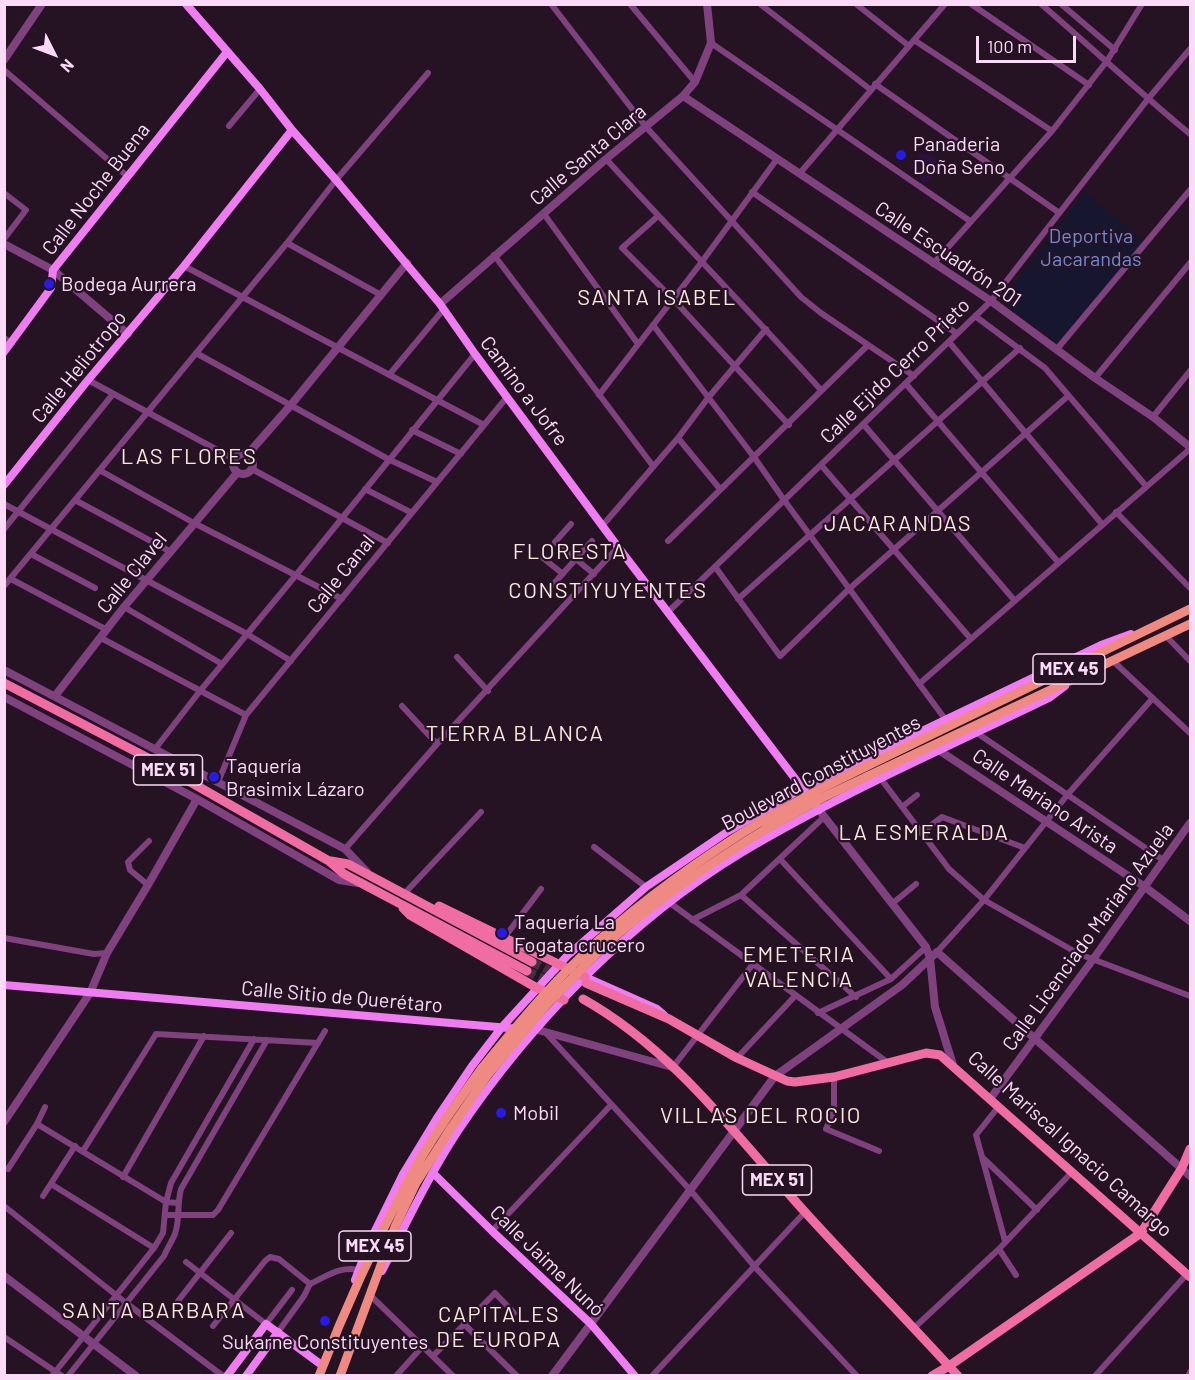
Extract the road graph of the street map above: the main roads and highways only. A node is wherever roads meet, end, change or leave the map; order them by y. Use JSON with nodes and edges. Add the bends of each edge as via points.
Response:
{"nodes":[{"id":1,"x":186,"y":4,"type":"edge"},
{"id":2,"x":227,"y":52,"type":"junction"},
{"id":3,"x":292,"y":130,"type":"junction"},
{"id":4,"x":8,"y":340,"type":"edge"},
{"id":5,"x":4,"y":352,"type":"edge"},
{"id":6,"x":4,"y":485,"type":"edge"},
{"id":7,"x":1191,"y":609,"type":"edge"},
{"id":8,"x":1191,"y":624,"type":"edge"},
{"id":9,"x":1079,"y":676,"type":"junction"},
{"id":10,"x":4,"y":683,"type":"edge"},
{"id":11,"x":947,"y":728,"type":"junction"},
{"id":12,"x":803,"y":788,"type":"junction"},
{"id":13,"x":822,"y":813,"type":"junction"},
{"id":14,"x":329,"y":861,"type":"junction"},
{"id":15,"x":390,"y":897,"type":"junction"},
{"id":16,"x":419,"y":903,"type":"junction"},
{"id":17,"x":532,"y":962,"type":"tunnel mouth"},
{"id":18,"x":559,"y":964,"type":"junction"},
{"id":19,"x":527,"y":971,"type":"tunnel mouth"},
{"id":20,"x":586,"y":981,"type":"junction"},
{"id":21,"x":4,"y":985,"type":"edge"},
{"id":22,"x":537,"y":987,"type":"junction"},
{"id":23,"x":583,"y":999,"type":"dead end"},
{"id":24,"x":564,"y":1000,"type":"junction"},
{"id":25,"x":502,"y":1027,"type":"junction"},
{"id":26,"x":542,"y":1032,"type":"junction"},
{"id":27,"x":447,"y":1125,"type":"junction"},
{"id":28,"x":1191,"y":1149,"type":"edge"},
{"id":29,"x":434,"y":1173,"type":"junction"},
{"id":30,"x":1141,"y":1233,"type":"junction"},
{"id":31,"x":361,"y":1270,"type":"junction"},
{"id":32,"x":1189,"y":1275,"type":"edge"},
{"id":33,"x":370,"y":1296,"type":"junction"},
{"id":34,"x":278,"y":1332,"type":"junction"},
{"id":35,"x":949,"y":1366,"type":"junction"},
{"id":36,"x":321,"y":1371,"type":"edge"},
{"id":37,"x":225,"y":1376,"type":"edge"},
{"id":38,"x":246,"y":1376,"type":"edge"},
{"id":39,"x":340,"y":1376,"type":"edge"},
{"id":40,"x":635,"y":1376,"type":"edge"},
{"id":41,"x":932,"y":1376,"type":"edge"},
{"id":42,"x":958,"y":1376,"type":"edge"}],
"edges":[{"from":1,"to":2,"type":"main road","name":"Camino a Jofre"},
{"from":2,"to":3,"type":"main road","name":"Camino a Jofre"},
{"from":2,"to":4,"type":"main road","name":"Calle Noche Buena","via":[[53,270],[51,288]]},
{"from":3,"to":6,"type":"main road","name":"Calle Heliotropo"},
{"from":3,"to":12,"type":"main road","name":"Camino a Jofre","via":[[442,307],[618,547]]},
{"from":4,"to":5,"type":"main road","name":"Calle Noche Buena"},
{"from":7,"to":11,"type":"highway","name":"Boulevard Constituyentes","number":"MEX 45"},
{"from":8,"to":9,"type":"highway","name":"Boulevard Constituyentes","number":"MEX 45"},
{"from":9,"to":11,"type":"highway","name":"Boulevard Constituyentes","number":"MEX 45"},
{"from":9,"to":13,"type":"main road","via":[[1049,698],[860,789]]},
{"from":10,"to":14,"type":"main road","number":"MEX 51","via":[[148,758]]},
{"from":11,"to":12,"type":"main road","via":[[850,764]]},
{"from":11,"to":27,"type":"highway","name":"Boulevard Constituyentes","number":"MEX 45","bridge":true,"via":[[790,805],[732,839],[650,897],[573,963],[541,997],[482,1068]]},
{"from":12,"to":13,"type":"main road","name":"Camino a Jofre"},
{"from":12,"to":18,"type":"main road","via":[[727,832],[646,887]]},
{"from":13,"to":20,"type":"main road","via":[[741,853],[670,903],[633,932]]},
{"from":14,"to":15,"type":"main road","number":"MEX 51","via":[[344,874]]},
{"from":14,"to":16,"type":"main road","number":"MEX 51","via":[[348,864]]},
{"from":15,"to":19,"type":"main road","number":"MEX 51"},
{"from":15,"to":22,"type":"main road","via":[[410,915]]},
{"from":16,"to":17,"type":"main road","number":"MEX 51"},
{"from":16,"to":18,"type":"main road","via":[[439,906]]},
{"from":18,"to":20,"type":"main road"},
{"from":18,"to":22,"type":"main road"},
{"from":20,"to":24,"type":"main road"},
{"from":20,"to":30,"type":"main road","name":"Calle Mariscal Ignacio Camargo","via":[[669,1019],[737,1058],[795,1082],[834,1077],[932,1053],[940,1055]]},
{"from":21,"to":25,"type":"main road","name":"Calle Sitio de Querétaro"},
{"from":22,"to":24,"type":"main road"},
{"from":22,"to":25,"type":"main road"},
{"from":23,"to":35,"type":"main road","number":"MEX 51","via":[[630,1029],[673,1067]]},
{"from":24,"to":26,"type":"main road"},
{"from":25,"to":26,"type":"main road","name":"Calle Sitio de Querétaro"},
{"from":25,"to":31,"type":"main road","via":[[472,1066],[403,1174],[370,1241]]},
{"from":26,"to":29,"type":"main road","via":[[498,1075]]},
{"from":27,"to":31,"type":"highway","name":"Boulevard Constituyentes","number":"MEX 45","via":[[410,1178]]},
{"from":27,"to":33,"type":"highway","name":"Boulevard Constituyentes","number":"MEX 45","via":[[395,1227]]},
{"from":28,"to":30,"type":"main road"},
{"from":29,"to":33,"type":"main road"},
{"from":29,"to":40,"type":"main road","name":"Calle Jaime Nunó","via":[[591,1324]]},
{"from":30,"to":32,"type":"main road","name":"Calle Mariscal Ignacio Camargo"},
{"from":30,"to":35,"type":"main road"},
{"from":31,"to":36,"type":"highway","name":"Boulevard Constituyentes","number":"MEX 45"},
{"from":33,"to":39,"type":"highway","name":"Boulevard Constituyentes","number":"MEX 45"},
{"from":34,"to":36,"type":"main road"},
{"from":34,"to":37,"type":"main road","via":[[266,1324]]},
{"from":34,"to":38,"type":"main road"},
{"from":35,"to":41,"type":"main road"},
{"from":35,"to":42,"type":"main road","number":"MEX 51"}]}
